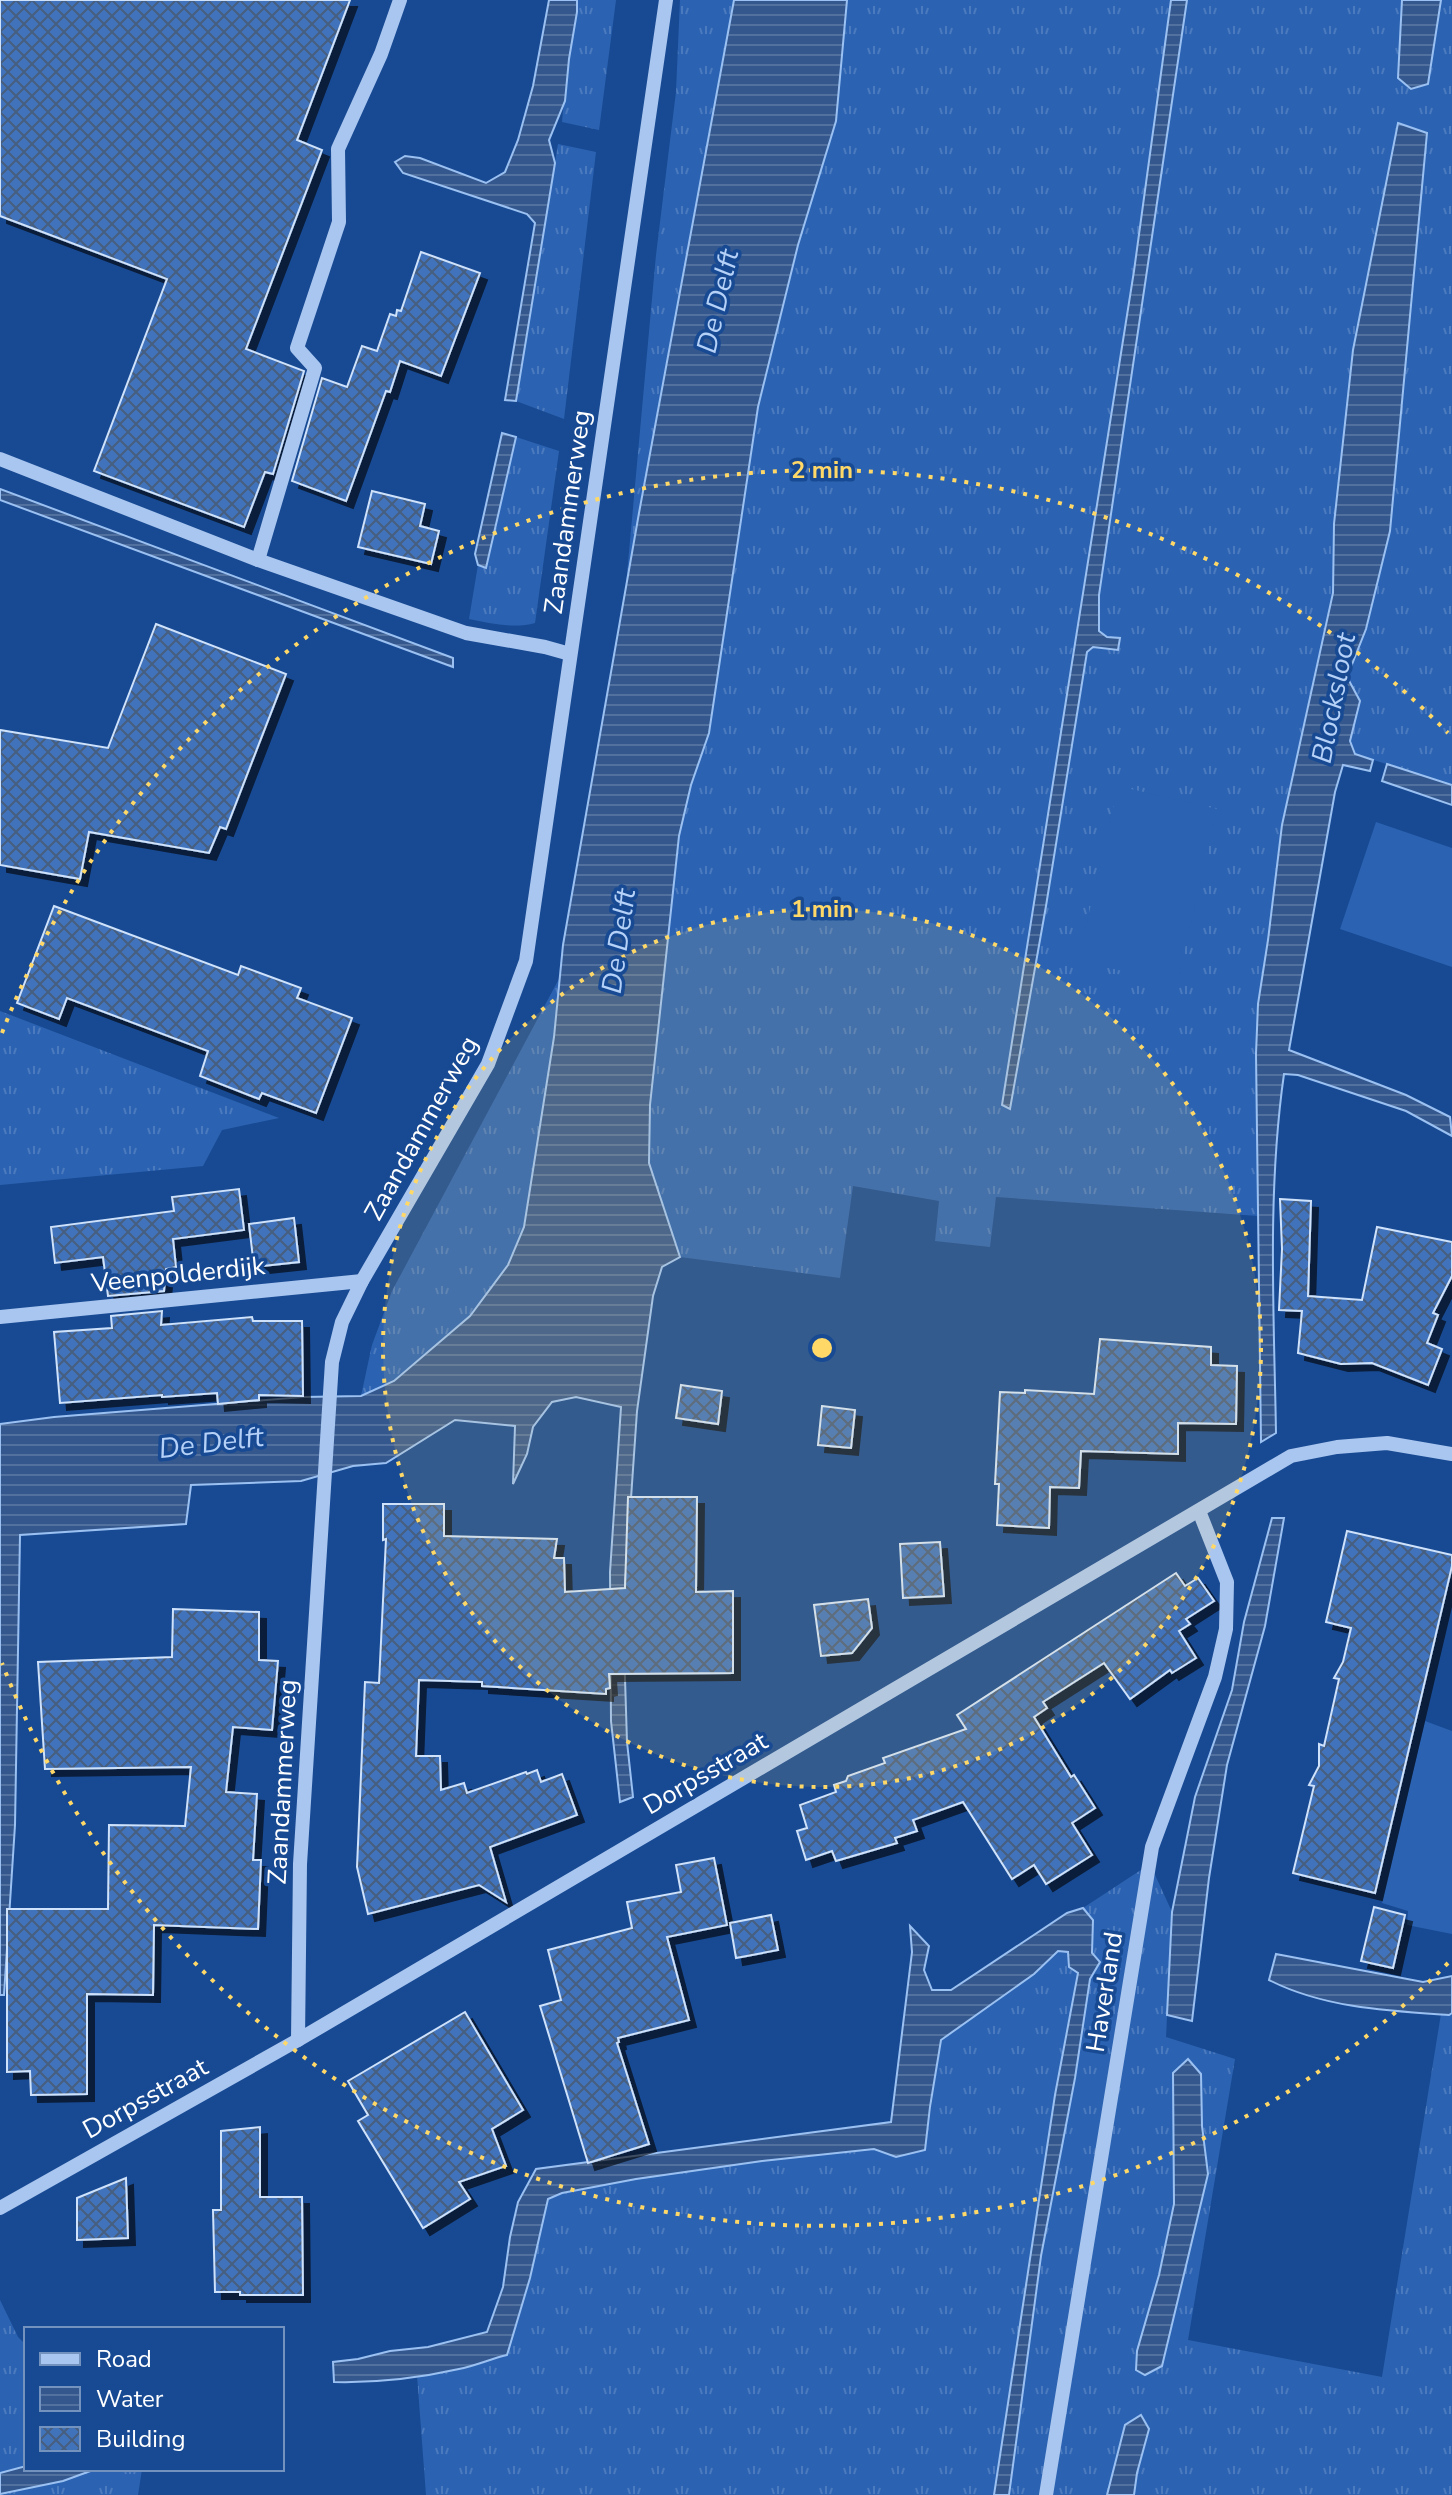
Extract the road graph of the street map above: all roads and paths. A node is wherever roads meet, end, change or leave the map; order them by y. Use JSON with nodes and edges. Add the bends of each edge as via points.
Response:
{"nodes":[{"id":1,"x":400,"y":0,"type":"edge"},
{"id":2,"x":666,"y":0,"type":"edge"},
{"id":3,"x":0,"y":459,"type":"edge"},
{"id":4,"x":258,"y":560,"type":"junction"},
{"id":5,"x":570,"y":654,"type":"junction"},
{"id":6,"x":362,"y":1281,"type":"junction"},
{"id":7,"x":0,"y":1317,"type":"edge"},
{"id":8,"x":1452,"y":1454,"type":"edge"},
{"id":9,"x":1199,"y":1511,"type":"junction"},
{"id":10,"x":298,"y":2040,"type":"junction"},
{"id":11,"x":0,"y":2208,"type":"edge"},
{"id":12,"x":1046,"y":2495,"type":"edge"}],
"edges":[{"from":1,"to":4,"type":"street","via":[[338,149],[339,222],[297,348],[315,368]]},
{"from":2,"to":5,"type":"street","name":"Zaandammerweg"},
{"from":3,"to":4,"type":"street"},
{"from":4,"to":5,"type":"street","via":[[466,633]]},
{"from":5,"to":6,"type":"street","name":"Zaandammerweg","via":[[526,961],[488,1064]]},
{"from":6,"to":7,"type":"street","name":"Veenpolderdijk"},
{"from":6,"to":10,"type":"street","name":"Zaandammerweg","via":[[342,1322],[332,1362],[300,1864]]},
{"from":8,"to":9,"type":"street","name":"Dorpsstraat","via":[[1387,1443],[1291,1456]]},
{"from":9,"to":10,"type":"street","name":"Dorpsstraat"},
{"from":9,"to":12,"type":"street","name":"Haverland","via":[[1227,1582],[1226,1629],[1215,1677],[1152,1847]]},
{"from":10,"to":11,"type":"street","name":"Dorpsstraat"}]}
